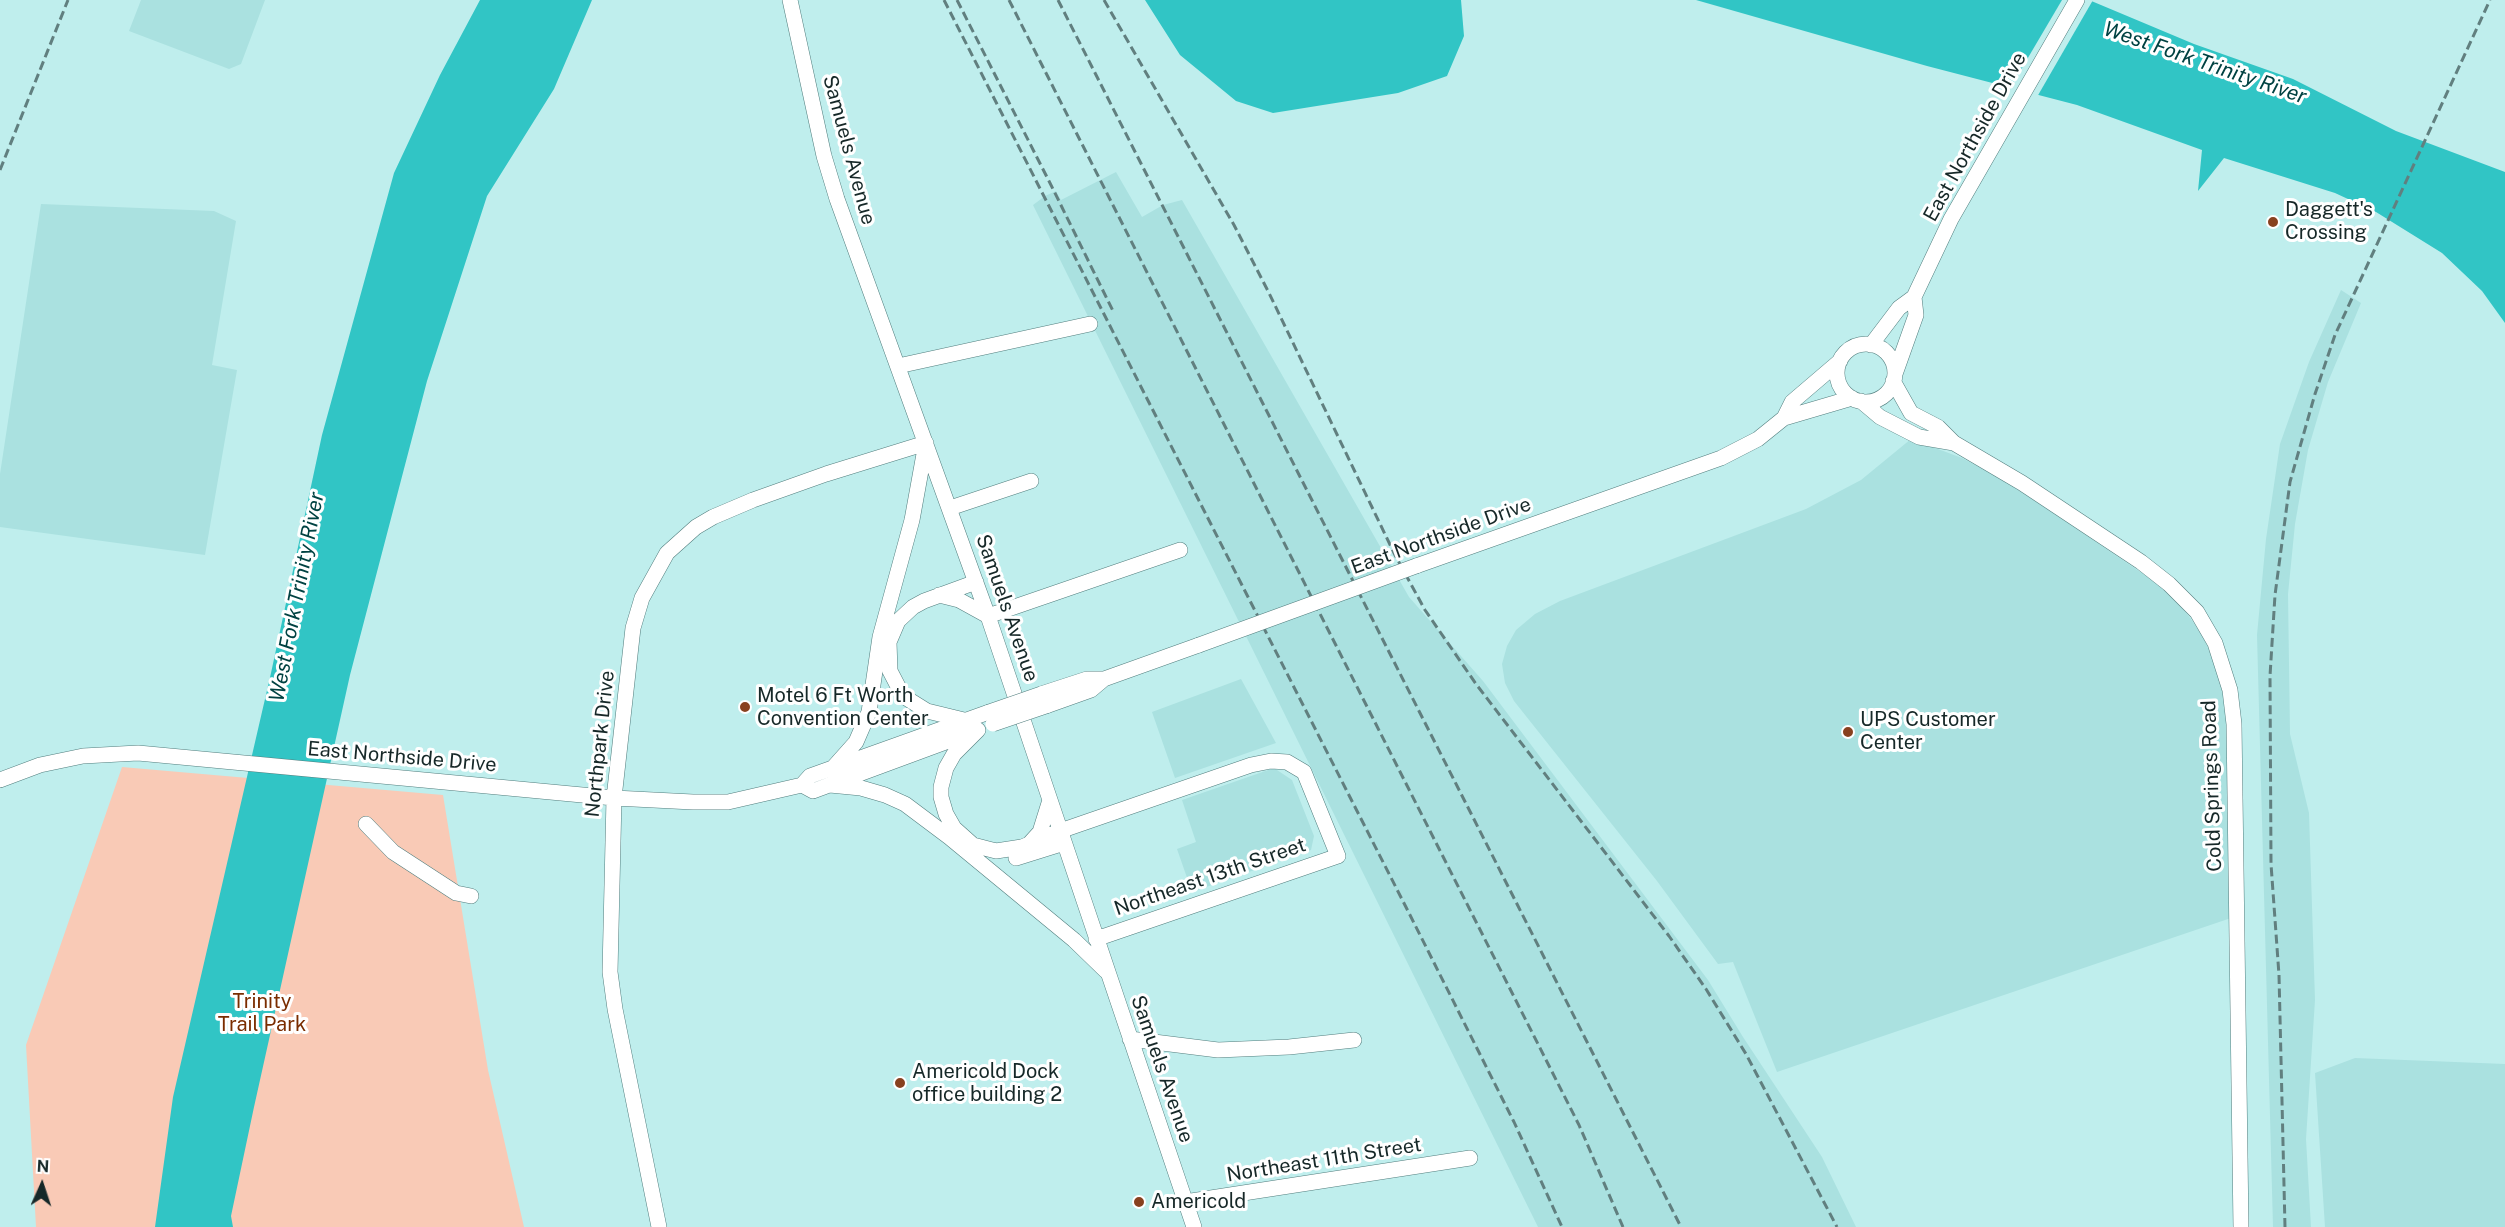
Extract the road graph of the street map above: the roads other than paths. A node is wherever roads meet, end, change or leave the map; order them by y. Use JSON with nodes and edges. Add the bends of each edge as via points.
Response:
{"nodes":[{"id":1,"x":790,"y":0,"type":"edge"},
{"id":2,"x":2078,"y":0,"type":"edge"},
{"id":3,"x":1914,"y":297,"type":"junction"},
{"id":4,"x":1090,"y":324,"type":"dead end"},
{"id":5,"x":1871,"y":345,"type":"junction"},
{"id":6,"x":1840,"y":360,"type":"junction"},
{"id":7,"x":898,"y":366,"type":"junction"},
{"id":8,"x":1894,"y":378,"type":"junction"},
{"id":9,"x":1856,"y":400,"type":"junction"},
{"id":10,"x":1784,"y":417,"type":"junction"},
{"id":11,"x":926,"y":442,"type":"junction"},
{"id":12,"x":1954,"y":443,"type":"junction"},
{"id":13,"x":1031,"y":481,"type":"dead end"},
{"id":14,"x":950,"y":508,"type":"junction"},
{"id":15,"x":1180,"y":550,"type":"dead end"},
{"id":16,"x":975,"y":578,"type":"junction"},
{"id":17,"x":939,"y":595,"type":"junction"},
{"id":18,"x":888,"y":614,"type":"junction"},
{"id":19,"x":988,"y":616,"type":"junction"},
{"id":20,"x":972,"y":725,"type":"junction"},
{"id":21,"x":831,"y":777,"type":"junction"},
{"id":22,"x":0,"y":780,"type":"edge"},
{"id":23,"x":614,"y":798,"type":"junction"},
{"id":24,"x":1050,"y":800,"type":"junction"},
{"id":25,"x":366,"y":824,"type":"dead end"},
{"id":26,"x":1062,"y":837,"type":"junction"},
{"id":27,"x":1029,"y":844,"type":"junction"},
{"id":28,"x":975,"y":859,"type":"junction"},
{"id":29,"x":471,"y":896,"type":"dead end"},
{"id":30,"x":1096,"y":939,"type":"junction"},
{"id":31,"x":1108,"y":973,"type":"junction"},
{"id":32,"x":1130,"y":1039,"type":"junction"},
{"id":33,"x":1354,"y":1040,"type":"dead end"},
{"id":34,"x":1470,"y":1158,"type":"dead end"},
{"id":35,"x":1185,"y":1202,"type":"junction"},
{"id":36,"x":659,"y":1227,"type":"edge"},
{"id":37,"x":1194,"y":1227,"type":"edge"},
{"id":38,"x":2241,"y":1227,"type":"edge"}],
"edges":[{"from":1,"to":7,"type":"street","name":"Samuels Avenue","via":[[831,177]]},
{"from":2,"to":3,"type":"street","name":"East Northside Drive","via":[[1965,195]]},
{"from":3,"to":5,"type":"street","name":"East Northside Drive","via":[[1899,308]]},
{"from":3,"to":8,"type":"street","name":"East Northside Drive","via":[[1916,315]]},
{"from":4,"to":7,"type":"street"},
{"from":5,"to":6,"type":"street","via":[[1857,345]]},
{"from":5,"to":8,"type":"street","via":[[1890,358]]},
{"from":6,"to":9,"type":"street","via":[[1839,384]]},
{"from":6,"to":10,"type":"street","name":"East Northside Drive","via":[[1792,402]]},
{"from":7,"to":11,"type":"street","name":"Samuels Avenue"},
{"from":8,"to":9,"type":"street","via":[[1887,393],[1879,399]]},
{"from":8,"to":12,"type":"street","name":"Cold Springs Road","via":[[1911,413],[1938,427]]},
{"from":9,"to":10,"type":"street","name":"East Northside Drive"},
{"from":9,"to":12,"type":"street","name":"Cold Springs Road","via":[[1919,436]]},
{"from":10,"to":20,"type":"street","name":"East Northside Drive","bridge":true,"via":[[1758,439],[1721,458],[1104,679],[1091,690],[1044,700]]},
{"from":11,"to":14,"type":"street","name":"Samuels Avenue"},
{"from":11,"to":18,"type":"street","via":[[915,508]]},
{"from":11,"to":23,"type":"street","name":"Northpark Drive","via":[[716,515],[667,553],[642,598],[633,628]]},
{"from":12,"to":38,"type":"street","name":"Cold Springs Road","via":[[2022,483],[2169,584],[2197,612],[2222,660],[2235,738]]},
{"from":13,"to":14,"type":"street"},
{"from":14,"to":16,"type":"street","name":"Samuels Avenue"},
{"from":15,"to":19,"type":"street"},
{"from":16,"to":17,"type":"street"},
{"from":16,"to":18,"type":"street","via":[[916,594]]},
{"from":16,"to":19,"type":"street","name":"Samuels Avenue"},
{"from":17,"to":19,"type":"street","via":[[969,604]]},
{"from":17,"to":20,"type":"street","via":[[913,607],[898,621],[889,642],[890,671],[909,702]]},
{"from":18,"to":21,"type":"street","via":[[880,637],[864,727]]},
{"from":19,"to":24,"type":"street","name":"Samuels Avenue"},
{"from":20,"to":21,"type":"street","name":"East Northside Drive"},
{"from":20,"to":27,"type":"street","via":[[943,776],[941,797],[946,814],[964,838],[984,849],[1011,850]]},
{"from":21,"to":23,"type":"street","name":"East Northside Drive","via":[[810,776],[802,785],[728,802]]},
{"from":21,"to":28,"type":"street","via":[[904,804]]},
{"from":22,"to":23,"type":"street","name":"East Northside Drive","via":[[40,765],[83,756],[138,753]]},
{"from":23,"to":36,"type":"street","name":"Northpark Drive","via":[[610,972]]},
{"from":24,"to":26,"type":"street","name":"Samuels Avenue"},
{"from":24,"to":27,"type":"street","via":[[1040,832]]},
{"from":25,"to":29,"type":"street","via":[[393,852],[456,893]]},
{"from":26,"to":27,"type":"street"},
{"from":26,"to":28,"type":"street","via":[[1021,858]]},
{"from":26,"to":30,"type":"street","name":"Samuels Avenue"},
{"from":26,"to":30,"type":"street","name":"Northeast 13th Street","via":[[1251,765],[1287,762],[1304,772],[1338,856]]},
{"from":28,"to":31,"type":"street"},
{"from":30,"to":31,"type":"street","name":"Samuels Avenue"},
{"from":31,"to":32,"type":"street","name":"Samuels Avenue"},
{"from":32,"to":33,"type":"street","via":[[1218,1050]]},
{"from":32,"to":35,"type":"street","name":"Samuels Avenue"},
{"from":34,"to":35,"type":"street","name":"Northeast 11th Street"},
{"from":35,"to":37,"type":"street","name":"Samuels Avenue"}]}
